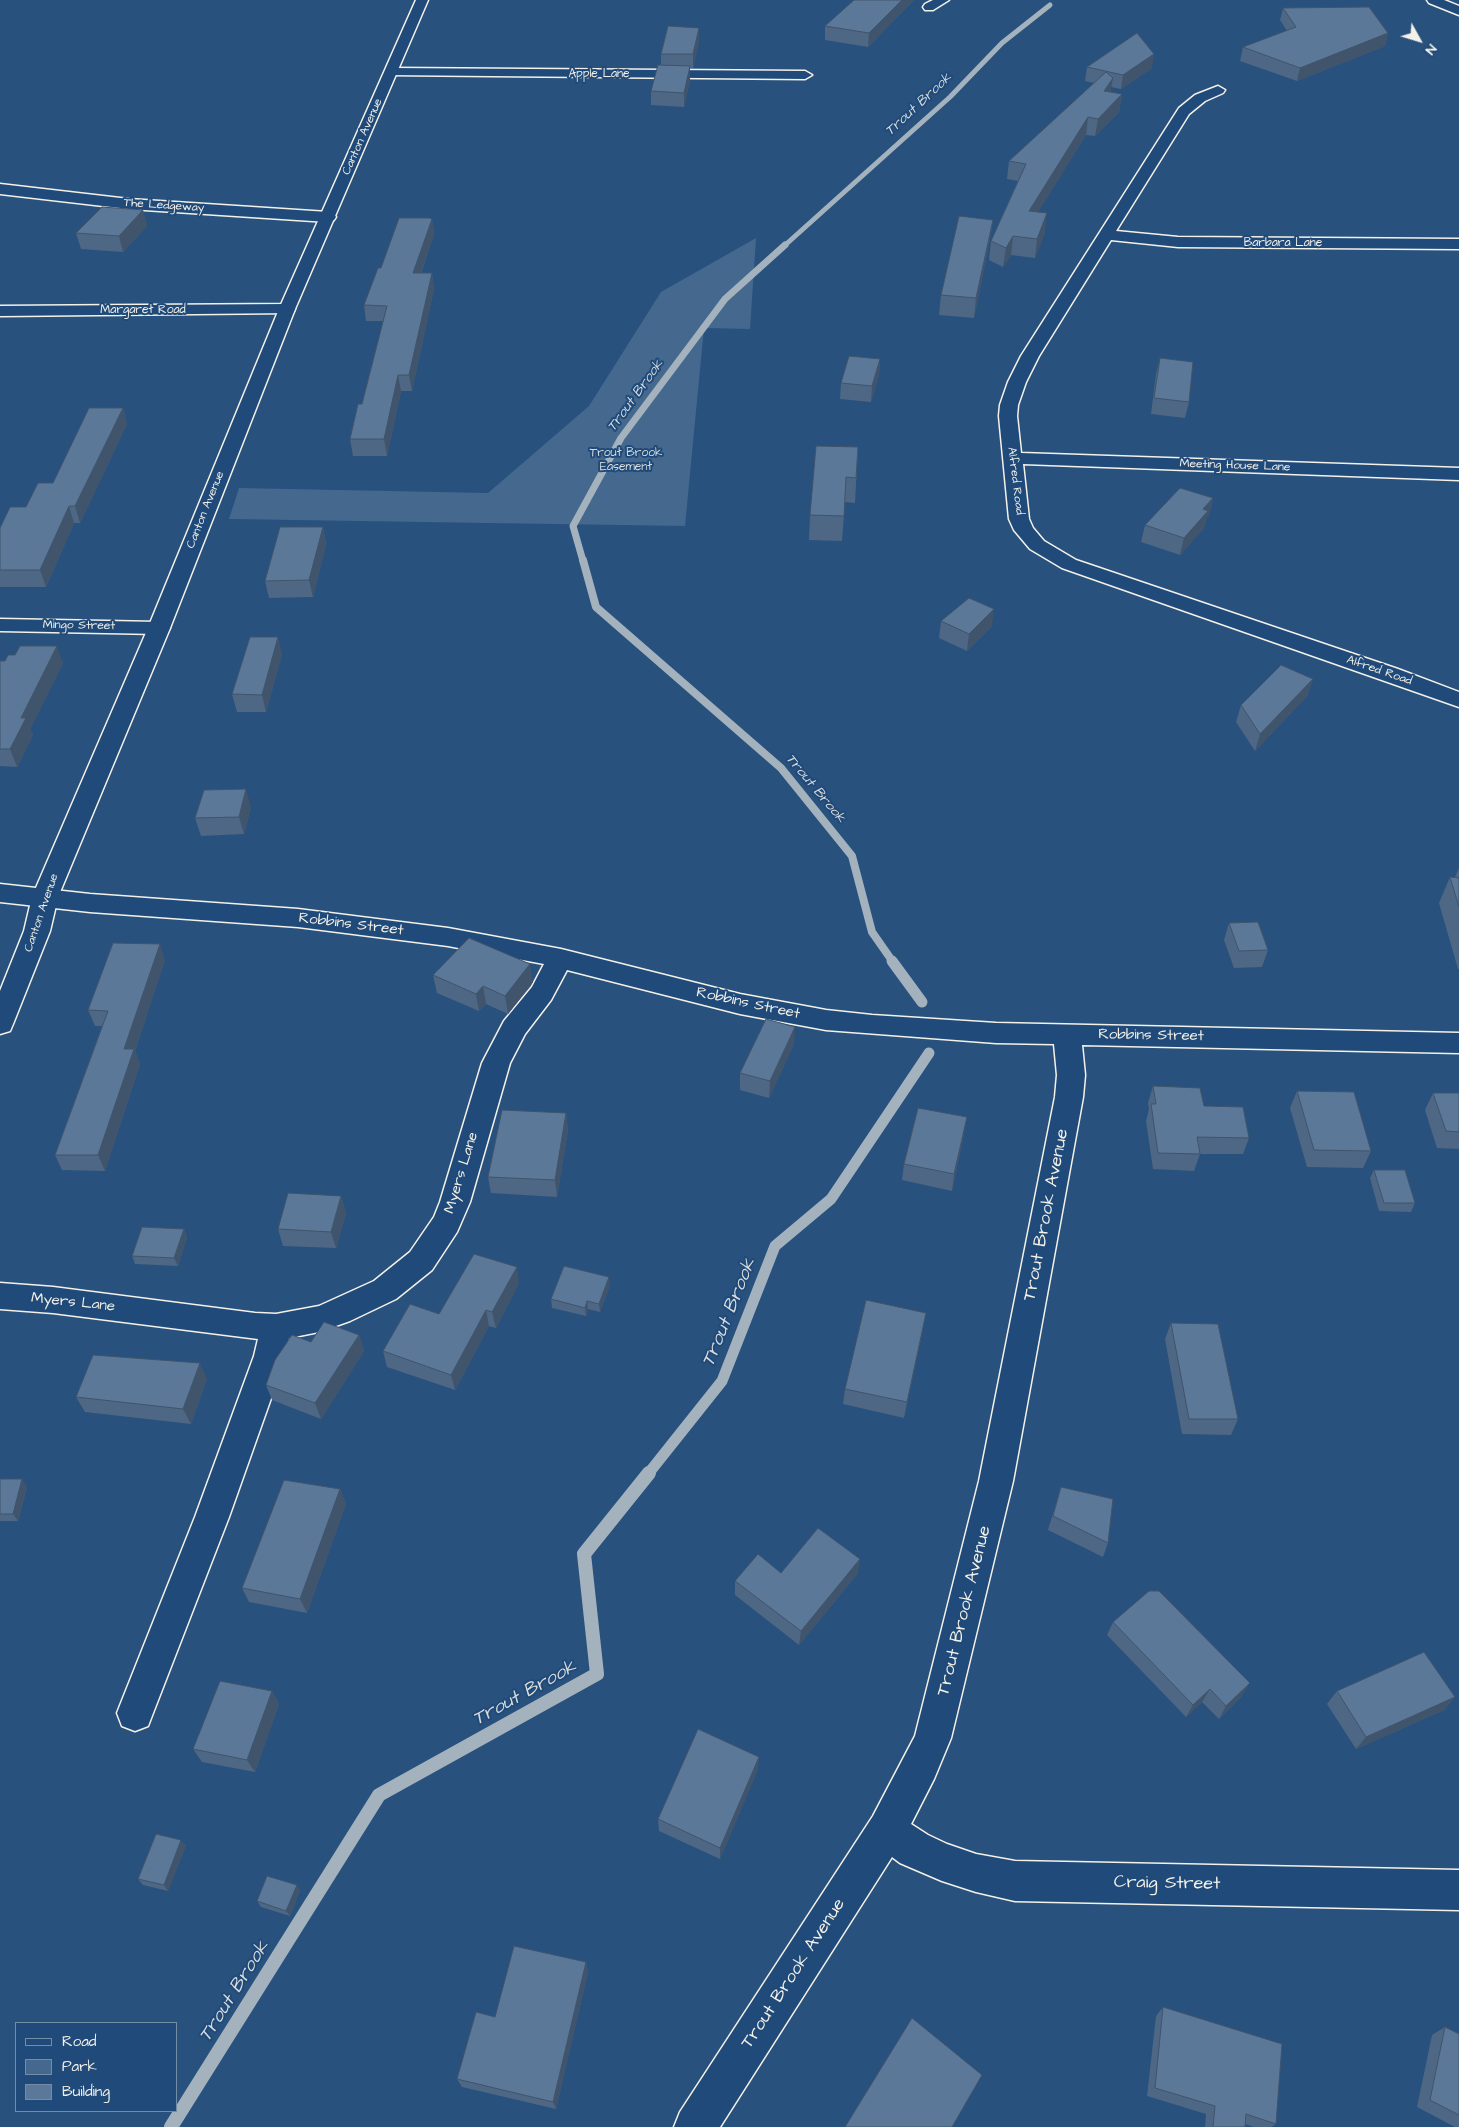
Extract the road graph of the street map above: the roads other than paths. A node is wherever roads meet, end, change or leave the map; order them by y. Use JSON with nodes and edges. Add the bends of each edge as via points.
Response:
{"nodes":[{"id":1,"x":422,"y":0,"type":"edge"},
{"id":2,"x":943,"y":0,"type":"edge"},
{"id":3,"x":1434,"y":0,"type":"edge"},
{"id":4,"x":929,"y":7,"type":"dead end"},
{"id":5,"x":1459,"y":11,"type":"edge"},
{"id":6,"x":392,"y":72,"type":"junction"},
{"id":7,"x":805,"y":75,"type":"dead end"},
{"id":8,"x":1218,"y":90,"type":"dead end"},
{"id":9,"x":0,"y":189,"type":"edge"},
{"id":10,"x":328,"y":217,"type":"junction"},
{"id":11,"x":1108,"y":235,"type":"junction"},
{"id":12,"x":1459,"y":244,"type":"edge"},
{"id":13,"x":287,"y":309,"type":"junction"},
{"id":14,"x":0,"y":311,"type":"edge"},
{"id":15,"x":1012,"y":458,"type":"junction"},
{"id":16,"x":1459,"y":474,"type":"edge"},
{"id":17,"x":0,"y":625,"type":"edge"},
{"id":18,"x":159,"y":628,"type":"junction"},
{"id":19,"x":1459,"y":700,"type":"edge"},
{"id":20,"x":0,"y":893,"type":"edge"},
{"id":21,"x":45,"y":897,"type":"junction"},
{"id":22,"x":561,"y":958,"type":"junction"},
{"id":23,"x":0,"y":1024,"type":"edge"},
{"id":24,"x":1067,"y":1034,"type":"junction"},
{"id":25,"x":1459,"y":1043,"type":"edge"},
{"id":26,"x":0,"y":1296,"type":"edge"},
{"id":27,"x":276,"y":1327,"type":"junction"},
{"id":28,"x":135,"y":1713,"type":"dead end"},
{"id":29,"x":887,"y":1830,"type":"junction"},
{"id":30,"x":1459,"y":1890,"type":"edge"},
{"id":31,"x":695,"y":2127,"type":"edge"}],
"edges":[{"from":1,"to":6,"type":"main road","name":"Canton Avenue"},
{"from":2,"to":4,"type":"main road"},
{"from":3,"to":5,"type":"main road"},
{"from":6,"to":7,"type":"main road","name":"Apple Lane"},
{"from":6,"to":10,"type":"main road","name":"Canton Avenue"},
{"from":8,"to":11,"type":"main road","name":"Alfred Road","via":[[1200,98],[1184,111]]},
{"from":9,"to":10,"type":"main road","name":"The Ledgeway","via":[[129,204]]},
{"from":10,"to":13,"type":"main road","name":"Canton Avenue"},
{"from":11,"to":12,"type":"main road","name":"Barbara Lane","via":[[1178,242]]},
{"from":11,"to":15,"type":"main road","name":"Alfred Road","via":[[1030,356],[1017,382],[1008,416]]},
{"from":13,"to":14,"type":"main road","name":"Margaret Road"},
{"from":13,"to":18,"type":"main road","name":"Canton Avenue"},
{"from":15,"to":16,"type":"main road","name":"Meeting House Lane"},
{"from":15,"to":19,"type":"main road","name":"Alfred Road","via":[[1019,519],[1030,537],[1046,552],[1084,569]]},
{"from":17,"to":18,"type":"main road","name":"Mingo Street"},
{"from":18,"to":21,"type":"main road","name":"Canton Avenue"},
{"from":20,"to":21,"type":"main road","name":"Robbins Street"},
{"from":21,"to":22,"type":"main road","name":"Robbins Street","via":[[343,923],[448,937]]},
{"from":21,"to":23,"type":"main road","name":"Canton Avenue","via":[[38,931]]},
{"from":22,"to":24,"type":"main road","name":"Robbins Street","via":[[740,1004],[826,1020],[955,1032]]},
{"from":22,"to":27,"type":"main road","name":"Myers Lane","via":[[542,993],[514,1028],[496,1063],[455,1202],[446,1223],[420,1261],[385,1290],[364,1301],[319,1319]]},
{"from":24,"to":25,"type":"main road","name":"Robbins Street"},
{"from":24,"to":29,"type":"main road","name":"Trout Brook Avenue","via":[[1071,1076],[1069,1097],[996,1481],[933,1738],[918,1774]]},
{"from":26,"to":27,"type":"main road","name":"Myers Lane"},
{"from":27,"to":28,"type":"main road","via":[[270,1356],[215,1508]]},
{"from":29,"to":30,"type":"main road","name":"Craig Street","via":[[914,1849],[942,1862],[1015,1881]]},
{"from":29,"to":31,"type":"main road","name":"Trout Brook Avenue"}]}
